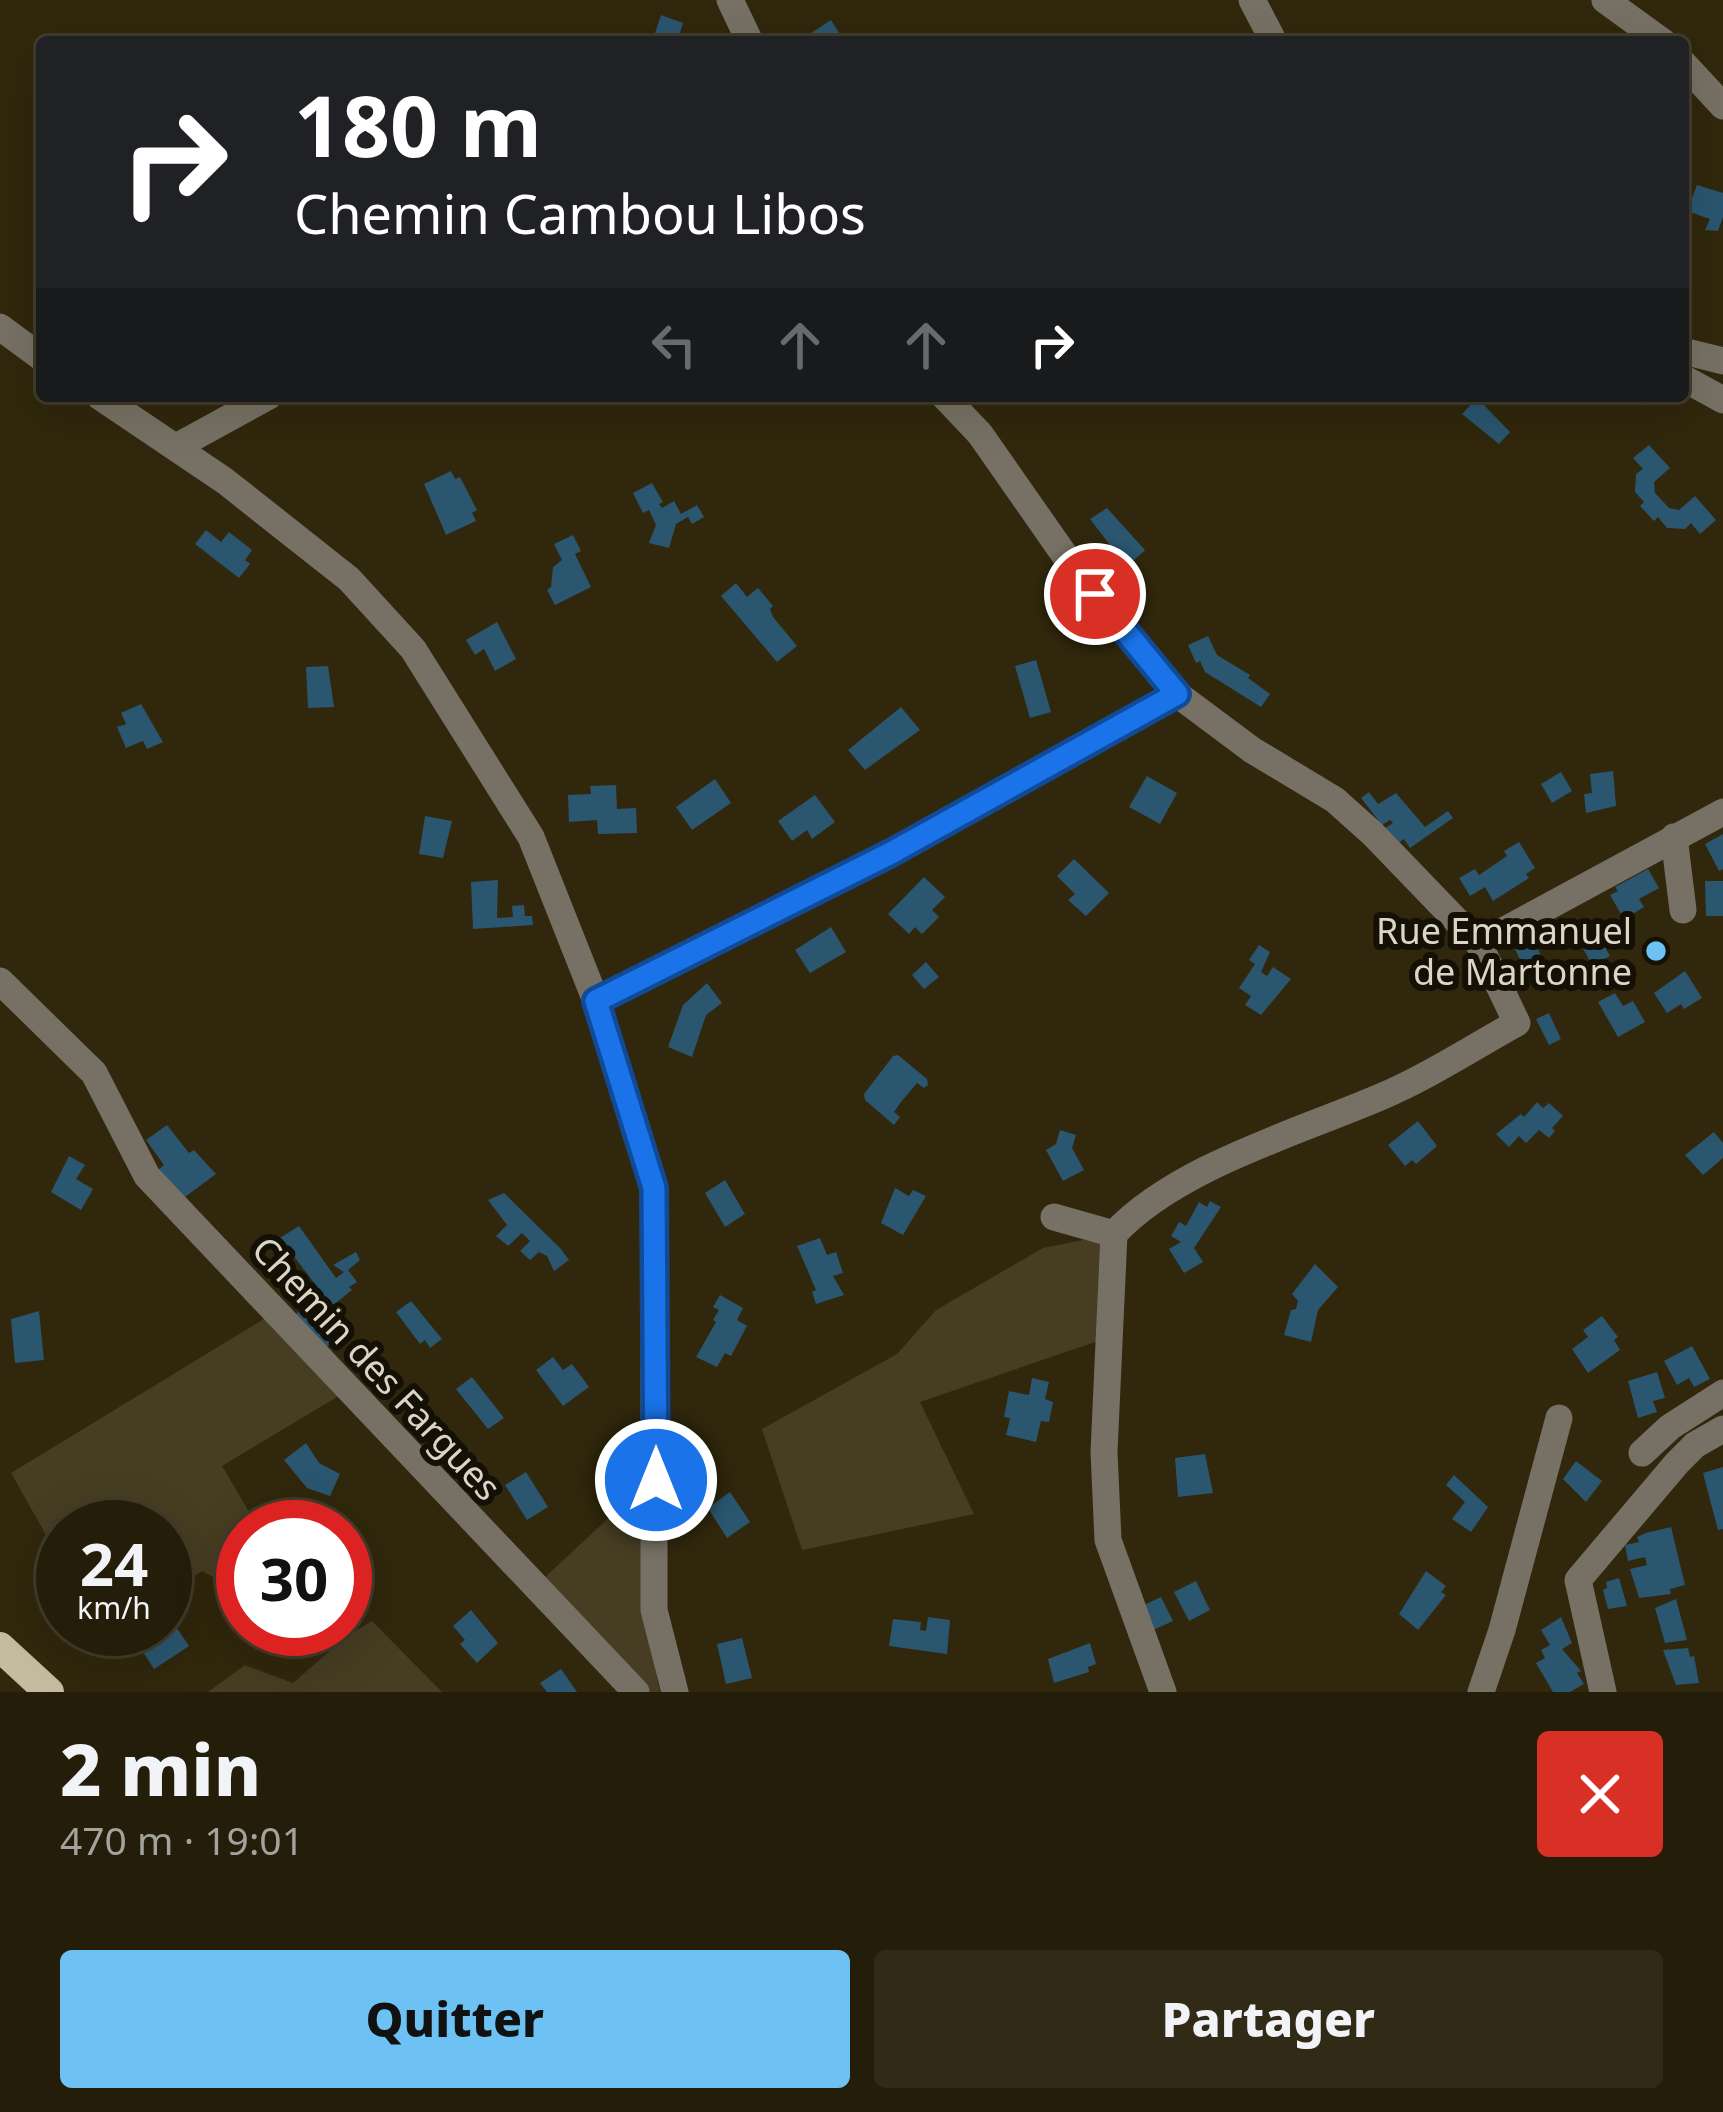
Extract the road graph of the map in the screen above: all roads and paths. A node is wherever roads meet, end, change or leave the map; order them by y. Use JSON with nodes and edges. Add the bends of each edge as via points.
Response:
{"nodes":[{"id":1,"x":730,"y":0,"type":"edge"},
{"id":2,"x":1252,"y":0,"type":"edge"},
{"id":3,"x":1605,"y":0,"type":"edge"},
{"id":4,"x":747,"y":36,"type":"edge"},
{"id":5,"x":1271,"y":36,"type":"edge"},
{"id":6,"x":1655,"y":36,"type":"edge"},
{"id":7,"x":1689,"y":69,"type":"edge"},
{"id":8,"x":1723,"y":106,"type":"edge"},
{"id":9,"x":0,"y":327,"type":"edge"},
{"id":10,"x":1689,"y":352,"type":"edge"},
{"id":11,"x":36,"y":354,"type":"edge"},
{"id":12,"x":1723,"y":361,"type":"edge"},
{"id":13,"x":1689,"y":381,"type":"edge"},
{"id":14,"x":1723,"y":400,"type":"edge"},
{"id":15,"x":108,"y":402,"type":"edge"},
{"id":16,"x":258,"y":402,"type":"edge"},
{"id":17,"x":950,"y":402,"type":"edge"},
{"id":18,"x":176,"y":447,"type":"junction"},
{"id":19,"x":1177,"y":694,"type":"junction"},
{"id":20,"x":1723,"y":812,"type":"edge"},
{"id":21,"x":1674,"y":837,"type":"junction"},
{"id":22,"x":1683,"y":910,"type":"dead end"},
{"id":23,"x":1479,"y":944,"type":"junction"},
{"id":24,"x":0,"y":981,"type":"edge"},
{"id":25,"x":596,"y":1001,"type":"junction"},
{"id":26,"x":1054,"y":1217,"type":"dead end"},
{"id":27,"x":1114,"y":1234,"type":"junction"},
{"id":28,"x":1723,"y":1393,"type":"edge"},
{"id":29,"x":1559,"y":1418,"type":"dead end"},
{"id":30,"x":1723,"y":1430,"type":"edge"},
{"id":31,"x":1642,"y":1454,"type":"dead end"},
{"id":32,"x":0,"y":1647,"type":"edge"},
{"id":33,"x":49,"y":1692,"type":"edge"},
{"id":34,"x":636,"y":1692,"type":"edge"},
{"id":35,"x":675,"y":1692,"type":"edge"},
{"id":36,"x":1163,"y":1692,"type":"edge"},
{"id":37,"x":1481,"y":1692,"type":"edge"},
{"id":38,"x":1603,"y":1692,"type":"edge"}],
"edges":[{"from":1,"to":4,"type":"street"},
{"from":2,"to":5,"type":"street"},
{"from":3,"to":6,"type":"street"},
{"from":7,"to":8,"type":"street"},
{"from":9,"to":11,"type":"street"},
{"from":10,"to":12,"type":"street"},
{"from":13,"to":14,"type":"street"},
{"from":15,"to":18,"type":"street"},
{"from":16,"to":18,"type":"street"},
{"from":17,"to":19,"type":"street"},
{"from":18,"to":25,"type":"street","via":[[349,579],[412,649],[531,837]]},
{"from":19,"to":23,"type":"street","via":[[1335,800]]},
{"from":19,"to":25,"type":"street","via":[[891,853]]},
{"from":20,"to":21,"type":"street"},
{"from":21,"to":22,"type":"street"},
{"from":21,"to":23,"type":"street"},
{"from":23,"to":27,"type":"street","via":[[1517,1023],[1382,1096],[1258,1144],[1135,1211]]},
{"from":24,"to":34,"type":"street","name":"Chemin des Fargues","via":[[94,1073],[147,1176]]},
{"from":25,"to":35,"type":"street","via":[[654,1188],[654,1610]]},
{"from":26,"to":27,"type":"street"},
{"from":27,"to":36,"type":"street","via":[[1108,1540]]},
{"from":28,"to":31,"type":"street"},
{"from":29,"to":37,"type":"street"},
{"from":30,"to":38,"type":"street","via":[[1695,1445],[1578,1580]]},
{"from":32,"to":33,"type":"main road"}]}
